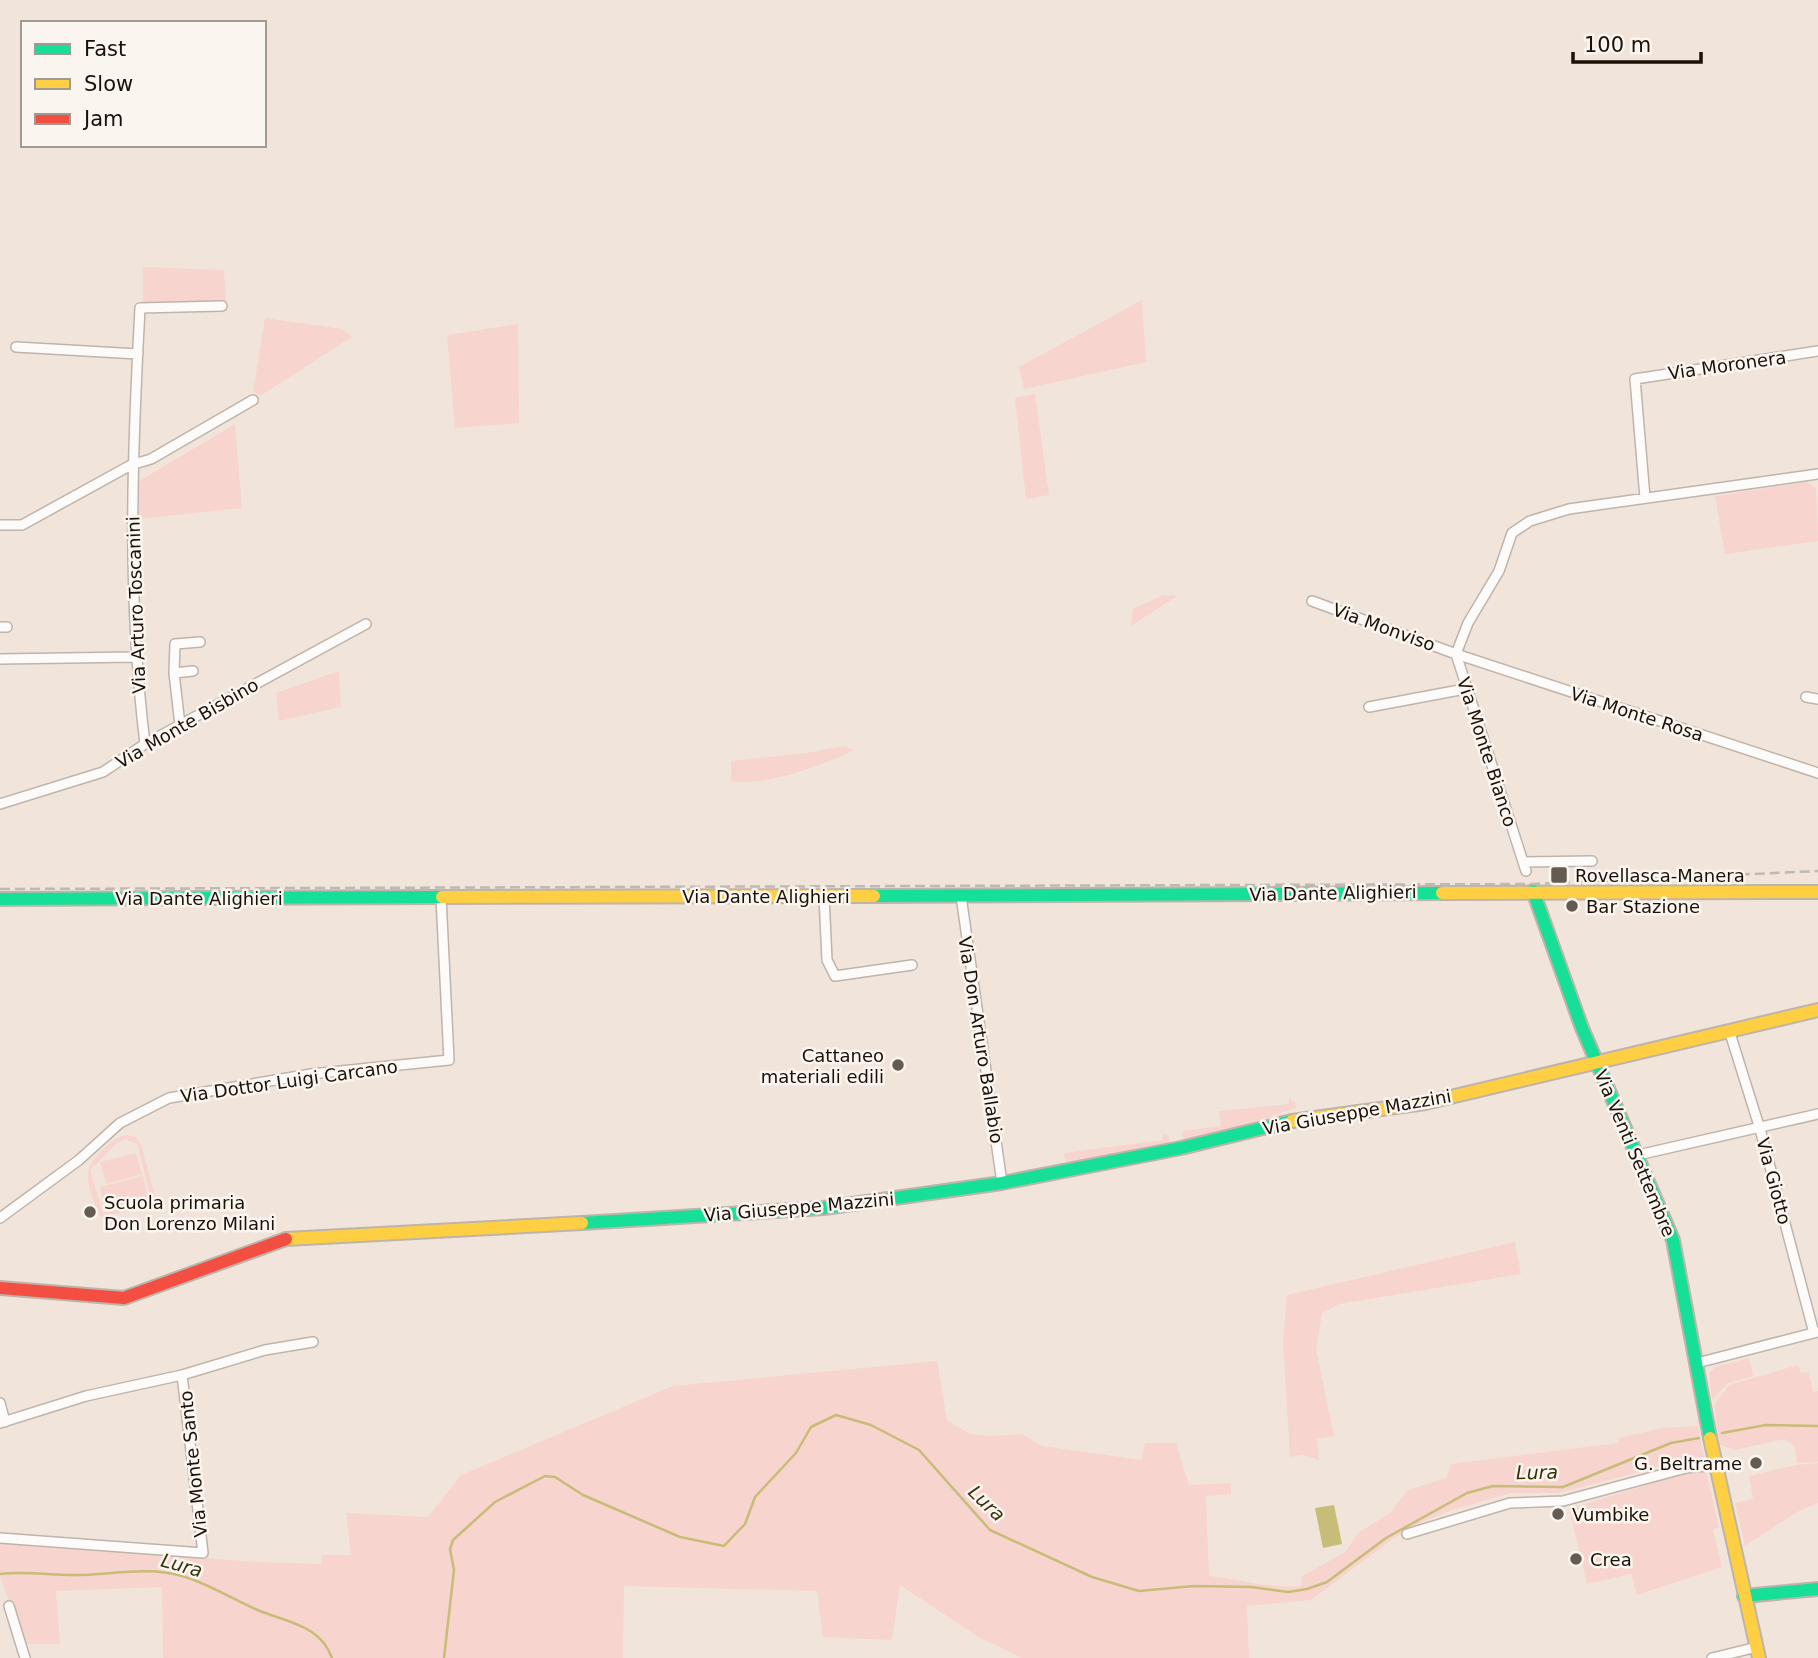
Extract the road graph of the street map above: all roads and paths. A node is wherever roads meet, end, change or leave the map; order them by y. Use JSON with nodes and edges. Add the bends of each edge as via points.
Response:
{"nodes":[{"id":1,"x":222,"y":306,"type":"dead end"},
{"id":2,"x":16,"y":346,"type":"dead end"},
{"id":3,"x":1818,"y":351,"type":"edge"},
{"id":4,"x":138,"y":354,"type":"junction"},
{"id":5,"x":253,"y":401,"type":"dead end"},
{"id":6,"x":131,"y":465,"type":"junction"},
{"id":7,"x":1818,"y":474,"type":"edge"},
{"id":8,"x":1645,"y":498,"type":"junction"},
{"id":9,"x":0,"y":525,"type":"edge"},
{"id":10,"x":1312,"y":601,"type":"dead end"},
{"id":11,"x":366,"y":624,"type":"dead end"},
{"id":12,"x":200,"y":642,"type":"dead end"},
{"id":13,"x":1456,"y":654,"type":"junction"},
{"id":14,"x":134,"y":657,"type":"junction"},
{"id":15,"x":0,"y":659,"type":"edge"},
{"id":16,"x":193,"y":671,"type":"dead end"},
{"id":17,"x":174,"y":673,"type":"junction"},
{"id":18,"x":1465,"y":689,"type":"junction"},
{"id":19,"x":1806,"y":697,"type":"dead end"},
{"id":20,"x":1818,"y":699,"type":"edge"},
{"id":21,"x":1369,"y":707,"type":"dead end"},
{"id":22,"x":180,"y":725,"type":"junction"},
{"id":23,"x":145,"y":744,"type":"junction"},
{"id":24,"x":1818,"y":773,"type":"edge"},
{"id":25,"x":0,"y":804,"type":"edge"},
{"id":26,"x":1592,"y":861,"type":"dead end"},
{"id":27,"x":1533,"y":891,"type":"junction"},
{"id":28,"x":1818,"y":892,"type":"edge"},
{"id":29,"x":961,"y":896,"type":"junction"},
{"id":30,"x":441,"y":897,"type":"junction"},
{"id":31,"x":824,"y":897,"type":"junction"},
{"id":32,"x":0,"y":899,"type":"edge"},
{"id":33,"x":912,"y":965,"type":"dead end"},
{"id":34,"x":1818,"y":1010,"type":"edge"},
{"id":35,"x":1729,"y":1030,"type":"junction"},
{"id":36,"x":1596,"y":1062,"type":"junction"},
{"id":37,"x":1818,"y":1114,"type":"edge"},
{"id":38,"x":1760,"y":1129,"type":"junction"},
{"id":39,"x":1638,"y":1155,"type":"junction"},
{"id":40,"x":1002,"y":1184,"type":"junction"},
{"id":41,"x":0,"y":1218,"type":"edge"},
{"id":42,"x":0,"y":1288,"type":"edge"},
{"id":43,"x":1816,"y":1333,"type":"edge"},
{"id":44,"x":313,"y":1342,"type":"dead end"},
{"id":45,"x":1697,"y":1363,"type":"junction"},
{"id":46,"x":183,"y":1375,"type":"junction"},
{"id":47,"x":0,"y":1403,"type":"edge"},
{"id":48,"x":3,"y":1423,"type":"edge"},
{"id":49,"x":1715,"y":1465,"type":"junction"},
{"id":50,"x":1407,"y":1534,"type":"dead end"},
{"id":51,"x":0,"y":1538,"type":"edge"},
{"id":52,"x":1818,"y":1589,"type":"edge"},
{"id":53,"x":1744,"y":1596,"type":"junction"},
{"id":54,"x":9,"y":1606,"type":"dead end"},
{"id":55,"x":1758,"y":1652,"type":"edge"},
{"id":56,"x":25,"y":1658,"type":"edge"},
{"id":57,"x":1712,"y":1658,"type":"edge"}],
"edges":[{"from":1,"to":4,"type":"street","name":"Via Arturo Toscanini","via":[[140,308]]},
{"from":2,"to":4,"type":"street"},
{"from":3,"to":8,"type":"street","name":"Via Moronera","via":[[1635,379]]},
{"from":4,"to":6,"type":"street","name":"Via Arturo Toscanini"},
{"from":5,"to":6,"type":"street","via":[[151,459]]},
{"from":6,"to":9,"type":"street","via":[[22,525]]},
{"from":6,"to":14,"type":"street","name":"Via Arturo Toscanini"},
{"from":7,"to":8,"type":"street","name":"Via Monte Bianco"},
{"from":8,"to":13,"type":"street","name":"Via Monte Bianco","via":[[1554,512],[1518,527]]},
{"from":10,"to":13,"type":"street","name":"Via Monviso"},
{"from":11,"to":22,"type":"street","name":"Via Monte Bisbino"},
{"from":12,"to":17,"type":"street","via":[[175,644]]},
{"from":13,"to":18,"type":"street","name":"Via Monte Bianco"},
{"from":13,"to":24,"type":"street","name":"Via Monte Rosa"},
{"from":14,"to":15,"type":"street"},
{"from":14,"to":23,"type":"street","name":"Via Arturo Toscanini"},
{"from":16,"to":17,"type":"street"},
{"from":17,"to":22,"type":"street"},
{"from":18,"to":21,"type":"street"},
{"from":18,"to":26,"type":"street","name":"Via Monte Bianco","via":[[1525,867]]},
{"from":19,"to":20,"type":"street"},
{"from":22,"to":23,"type":"street","name":"Via Monte Bisbino"},
{"from":23,"to":25,"type":"street","name":"Via Monte Bisbino","via":[[103,772]]},
{"from":27,"to":28,"type":"street","name":"Via Dante Alighieri"},
{"from":27,"to":29,"type":"street","name":"Via Dante Alighieri"},
{"from":27,"to":36,"type":"street","name":"Via Venti Settembre"},
{"from":29,"to":31,"type":"street","name":"Via Dante Alighieri"},
{"from":29,"to":40,"type":"street","name":"Via Don Arturo Ballabio"},
{"from":30,"to":31,"type":"street","name":"Via Dante Alighieri"},
{"from":30,"to":32,"type":"street","name":"Via Dante Alighieri"},
{"from":30,"to":41,"type":"street","name":"Via Dottor Luigi Carcano","via":[[449,1060],[312,1074],[169,1098],[120,1123],[79,1160]]},
{"from":31,"to":33,"type":"street","via":[[827,960],[835,976]]},
{"from":34,"to":35,"type":"street","name":"Via Giuseppe Mazzini"},
{"from":35,"to":36,"type":"street","name":"Via Giuseppe Mazzini"},
{"from":35,"to":38,"type":"street","name":"Via Giotto"},
{"from":36,"to":39,"type":"street","name":"Via Venti Settembre"},
{"from":36,"to":40,"type":"street","name":"Via Giuseppe Mazzini","via":[[1425,1102],[1286,1122]]},
{"from":37,"to":38,"type":"street"},
{"from":38,"to":39,"type":"street"},
{"from":38,"to":43,"type":"street","name":"Via Giotto"},
{"from":39,"to":45,"type":"street","name":"Via Venti Settembre","via":[[1673,1240]]},
{"from":40,"to":42,"type":"street","name":"Via Giuseppe Mazzini","via":[[744,1214],[308,1236],[278,1240],[124,1298]]},
{"from":43,"to":45,"type":"street"},
{"from":44,"to":46,"type":"street","name":"Via Monte Santo","via":[[265,1350]]},
{"from":45,"to":49,"type":"street","name":"Via Venti Settembre"},
{"from":46,"to":48,"type":"street","name":"Via Monte Santo","via":[[86,1396]]},
{"from":46,"to":51,"type":"street","name":"Via Monte Santo","via":[[203,1553]]},
{"from":47,"to":48,"type":"street"},
{"from":49,"to":50,"type":"street","via":[[1686,1468],[1563,1501],[1510,1503]]},
{"from":49,"to":53,"type":"street","name":"Via Venti Settembre"},
{"from":52,"to":53,"type":"street"},
{"from":53,"to":55,"type":"street","name":"Via Venti Settembre"},
{"from":54,"to":56,"type":"street"},
{"from":55,"to":57,"type":"street","name":"Via Venti Settembre"}]}
